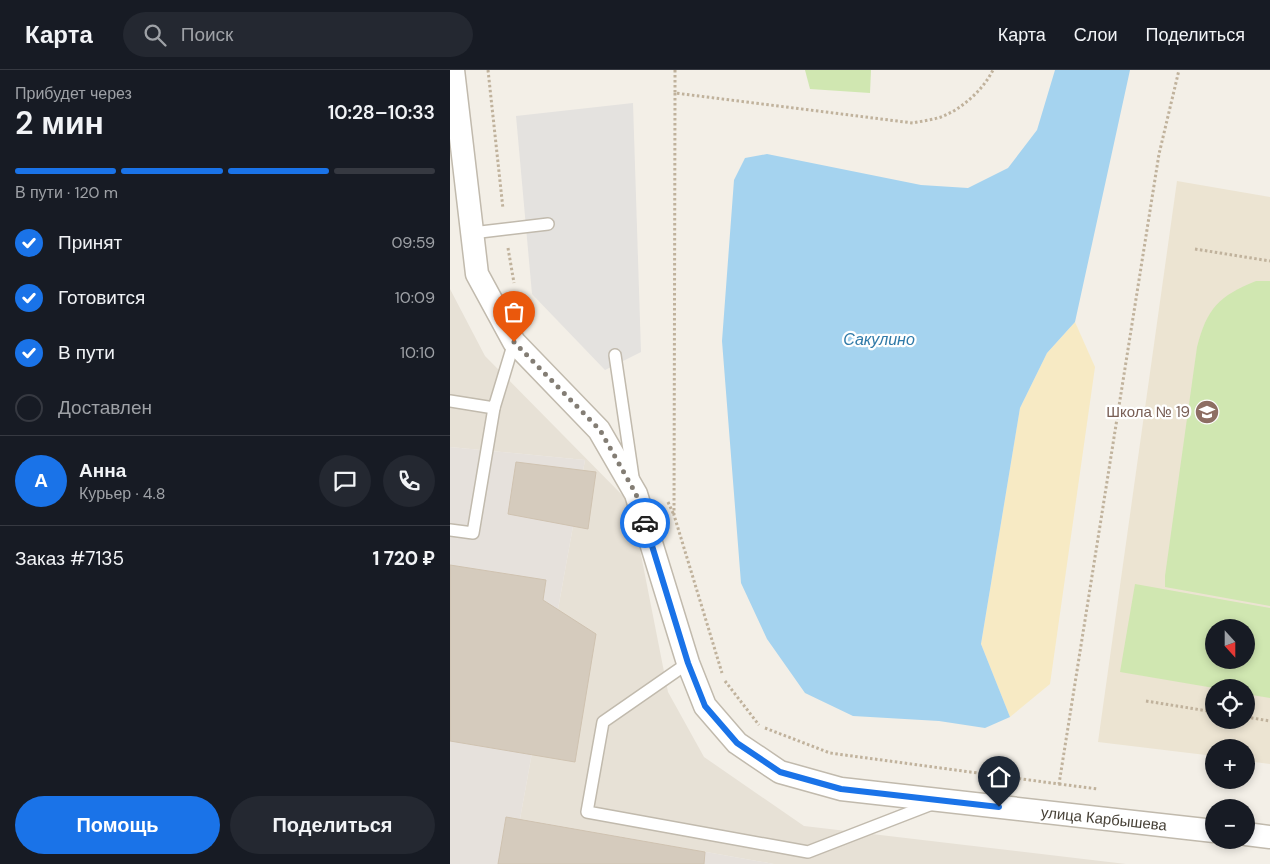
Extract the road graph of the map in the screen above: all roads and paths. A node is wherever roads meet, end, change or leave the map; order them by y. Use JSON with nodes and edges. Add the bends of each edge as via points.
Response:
{"nodes":[{"id":1,"x":453,"y":70,"type":"edge"},
{"id":2,"x":488,"y":70,"type":"edge"},
{"id":3,"x":675,"y":70,"type":"edge"},
{"id":4,"x":993,"y":70,"type":"edge"},
{"id":5,"x":1179,"y":70,"type":"edge"},
{"id":6,"x":675,"y":93,"type":"junction"},
{"id":7,"x":456,"y":149,"type":"edge"},
{"id":8,"x":548,"y":224,"type":"dead end"},
{"id":9,"x":505,"y":229,"type":"junction"},
{"id":10,"x":472,"y":233,"type":"junction"},
{"id":11,"x":1195,"y":249,"type":"dead end"},
{"id":12,"x":1270,"y":261,"type":"edge"},
{"id":13,"x":514,"y":286,"type":"dead end"},
{"id":14,"x":514,"y":342,"type":"junction"},
{"id":15,"x":616,"y":356,"type":"dead end"},
{"id":16,"x":450,"y":401,"type":"edge"},
{"id":17,"x":494,"y":408,"type":"junction"},
{"id":18,"x":636,"y":494,"type":"junction"},
{"id":19,"x":666,"y":498,"type":"dead end"},
{"id":20,"x":674,"y":515,"type":"junction"},
{"id":21,"x":450,"y":530,"type":"edge"},
{"id":22,"x":688,"y":663,"type":"junction"},
{"id":23,"x":1146,"y":701,"type":"dead end"},
{"id":24,"x":1205,"y":711,"type":"edge"},
{"id":25,"x":1255,"y":718,"type":"edge"},
{"id":26,"x":1270,"y":721,"type":"edge"},
{"id":27,"x":941,"y":801,"type":"junction"},
{"id":28,"x":1205,"y":830,"type":"edge"},
{"id":29,"x":1255,"y":835,"type":"edge"},
{"id":30,"x":1270,"y":837,"type":"edge"}],
"edges":[{"from":1,"to":7,"type":"street","name":"улица Карбышева"},
{"from":2,"to":9,"type":"path"},
{"from":3,"to":6,"type":"path"},
{"from":4,"to":6,"type":"path","via":[[965,103],[941,117],[913,123]]},
{"from":5,"to":20,"type":"path","via":[[1159,154],[1059,784],[830,753],[760,727],[725,681]]},
{"from":6,"to":20,"type":"path"},
{"from":7,"to":10,"type":"street","name":"улица Карбышева"},
{"from":8,"to":9,"type":"lane"},
{"from":9,"to":10,"type":"lane"},
{"from":9,"to":13,"type":"path"},
{"from":10,"to":14,"type":"street","name":"улица Карбышева","via":[[477,274]]},
{"from":11,"to":12,"type":"path"},
{"from":14,"to":17,"type":"lane"},
{"from":14,"to":18,"type":"street","name":"улица Карбышева","via":[[600,430]]},
{"from":15,"to":18,"type":"lane"},
{"from":16,"to":17,"type":"lane"},
{"from":17,"to":21,"type":"lane","via":[[473,533]]},
{"from":18,"to":22,"type":"street","name":"улица Карбышева"},
{"from":19,"to":20,"type":"path"},
{"from":22,"to":27,"type":"street","name":"улица Карбышева","via":[[705,706],[737,743],[780,772],[841,789]]},
{"from":22,"to":27,"type":"lane","via":[[603,722],[587,812],[808,852]]},
{"from":23,"to":24,"type":"path"},
{"from":25,"to":26,"type":"path"},
{"from":27,"to":28,"type":"street","name":"улица Карбышева"},
{"from":29,"to":30,"type":"street"}]}
